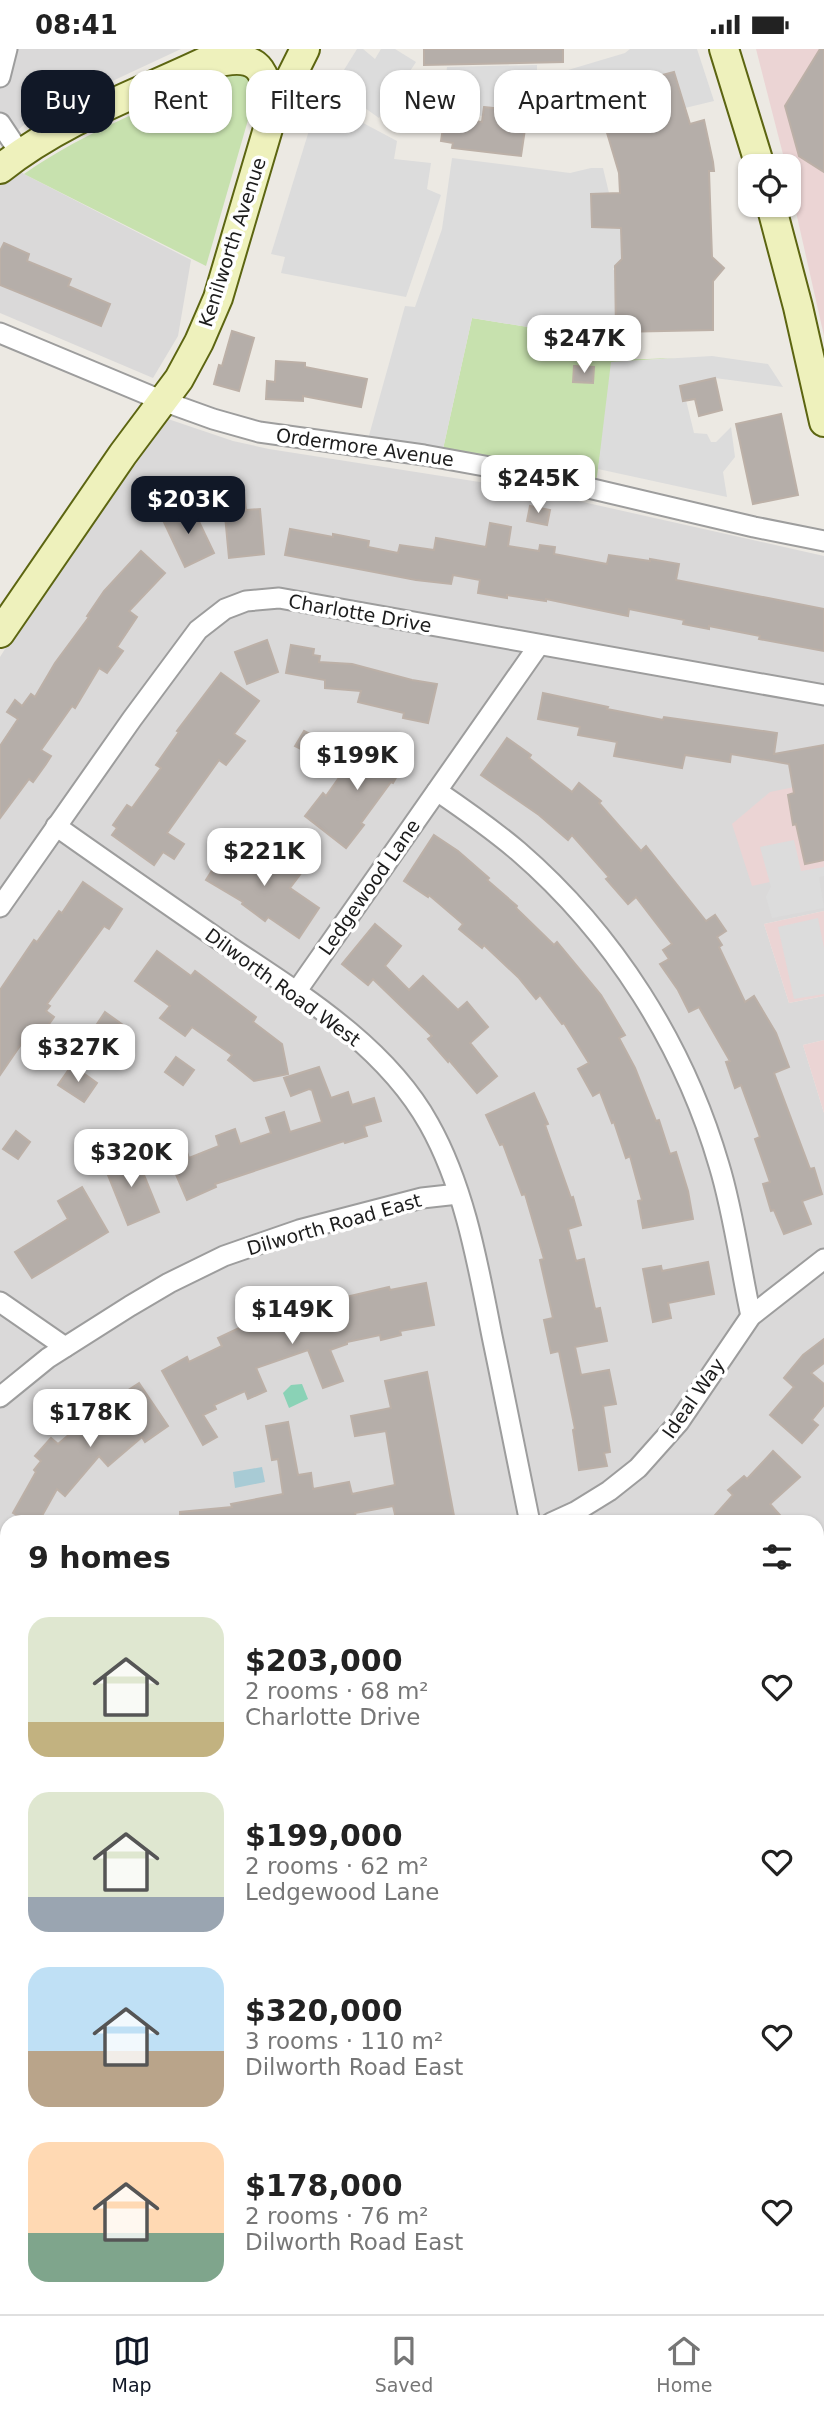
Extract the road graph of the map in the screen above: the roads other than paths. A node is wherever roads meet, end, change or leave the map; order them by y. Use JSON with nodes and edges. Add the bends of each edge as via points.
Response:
{"nodes":[{"id":1,"x":7,"y":49,"type":"edge"},
{"id":2,"x":231,"y":49,"type":"edge"},
{"id":3,"x":305,"y":49,"type":"edge"},
{"id":4,"x":724,"y":49,"type":"edge"},
{"id":5,"x":192,"y":69,"type":"junction"},
{"id":6,"x":260,"y":70,"type":"edge"},
{"id":7,"x":294,"y":70,"type":"edge"},
{"id":8,"x":0,"y":77,"type":"edge"},
{"id":9,"x":0,"y":123,"type":"edge"},
{"id":10,"x":267,"y":133,"type":"edge"},
{"id":11,"x":756,"y":154,"type":"edge"},
{"id":12,"x":10,"y":161,"type":"edge"},
{"id":13,"x":774,"y":217,"type":"edge"},
{"id":14,"x":0,"y":333,"type":"edge"},
{"id":15,"x":163,"y":401,"type":"junction"},
{"id":16,"x":824,"y":422,"type":"edge"},
{"id":17,"x":824,"y":541,"type":"edge"},
{"id":18,"x":0,"y":633,"type":"edge"},
{"id":19,"x":539,"y":645,"type":"junction"},
{"id":20,"x":824,"y":695,"type":"edge"},
{"id":21,"x":437,"y":791,"type":"junction"},
{"id":22,"x":56,"y":826,"type":"junction"},
{"id":23,"x":0,"y":907,"type":"edge"},
{"id":24,"x":296,"y":992,"type":"junction"},
{"id":25,"x":458,"y":1194,"type":"junction"},
{"id":26,"x":824,"y":1258,"type":"edge"},
{"id":27,"x":0,"y":1302,"type":"edge"},
{"id":28,"x":751,"y":1316,"type":"junction"},
{"id":29,"x":65,"y":1347,"type":"junction"},
{"id":30,"x":0,"y":1397,"type":"edge"},
{"id":31,"x":528,"y":1515,"type":"edge"},
{"id":32,"x":568,"y":1515,"type":"edge"}],
"edges":[{"from":1,"to":8,"type":"street"},
{"from":2,"to":5,"type":"main road"},
{"from":3,"to":7,"type":"main road","name":"Kenilworth Avenue"},
{"from":4,"to":11,"type":"main road"},
{"from":5,"to":6,"type":"main road","via":[[242,59]]},
{"from":5,"to":12,"type":"main road","via":[[81,117]]},
{"from":9,"to":12,"type":"street"},
{"from":10,"to":15,"type":"main road","name":"Kenilworth Avenue","via":[[218,298],[199,342]]},
{"from":13,"to":16,"type":"main road"},
{"from":14,"to":15,"type":"street","name":"Ordermore Avenue"},
{"from":15,"to":17,"type":"street","name":"Ordermore Avenue","via":[[258,432],[529,474]]},
{"from":15,"to":18,"type":"main road","name":"Kenilworth Avenue"},
{"from":19,"to":20,"type":"street","name":"Charlotte Drive"},
{"from":19,"to":21,"type":"street","name":"Ledgewood Lane"},
{"from":19,"to":22,"type":"street","name":"Charlotte Drive","via":[[279,598],[246,601],[225,609],[198,630]]},
{"from":21,"to":24,"type":"street","name":"Ledgewood Lane"},
{"from":21,"to":28,"type":"street","via":[[518,851],[559,890],[598,934],[650,1007],[690,1083],[711,1138],[735,1228]]},
{"from":22,"to":23,"type":"street","name":"Charlotte Drive"},
{"from":22,"to":24,"type":"street","name":"Dilworth Road West"},
{"from":24,"to":25,"type":"street","name":"Dilworth Road West","via":[[356,1039],[407,1092],[428,1123]]},
{"from":25,"to":29,"type":"street","name":"Dilworth Road East","via":[[415,1200],[253,1245],[169,1283]]},
{"from":25,"to":31,"type":"street","name":"Dilworth Road West","via":[[477,1264]]},
{"from":26,"to":28,"type":"street","name":"Ideal Way"},
{"from":27,"to":29,"type":"street"},
{"from":28,"to":32,"type":"street","name":"Ideal Way","via":[[653,1453],[609,1491]]},
{"from":29,"to":30,"type":"street","name":"Dilworth Road East"}]}
